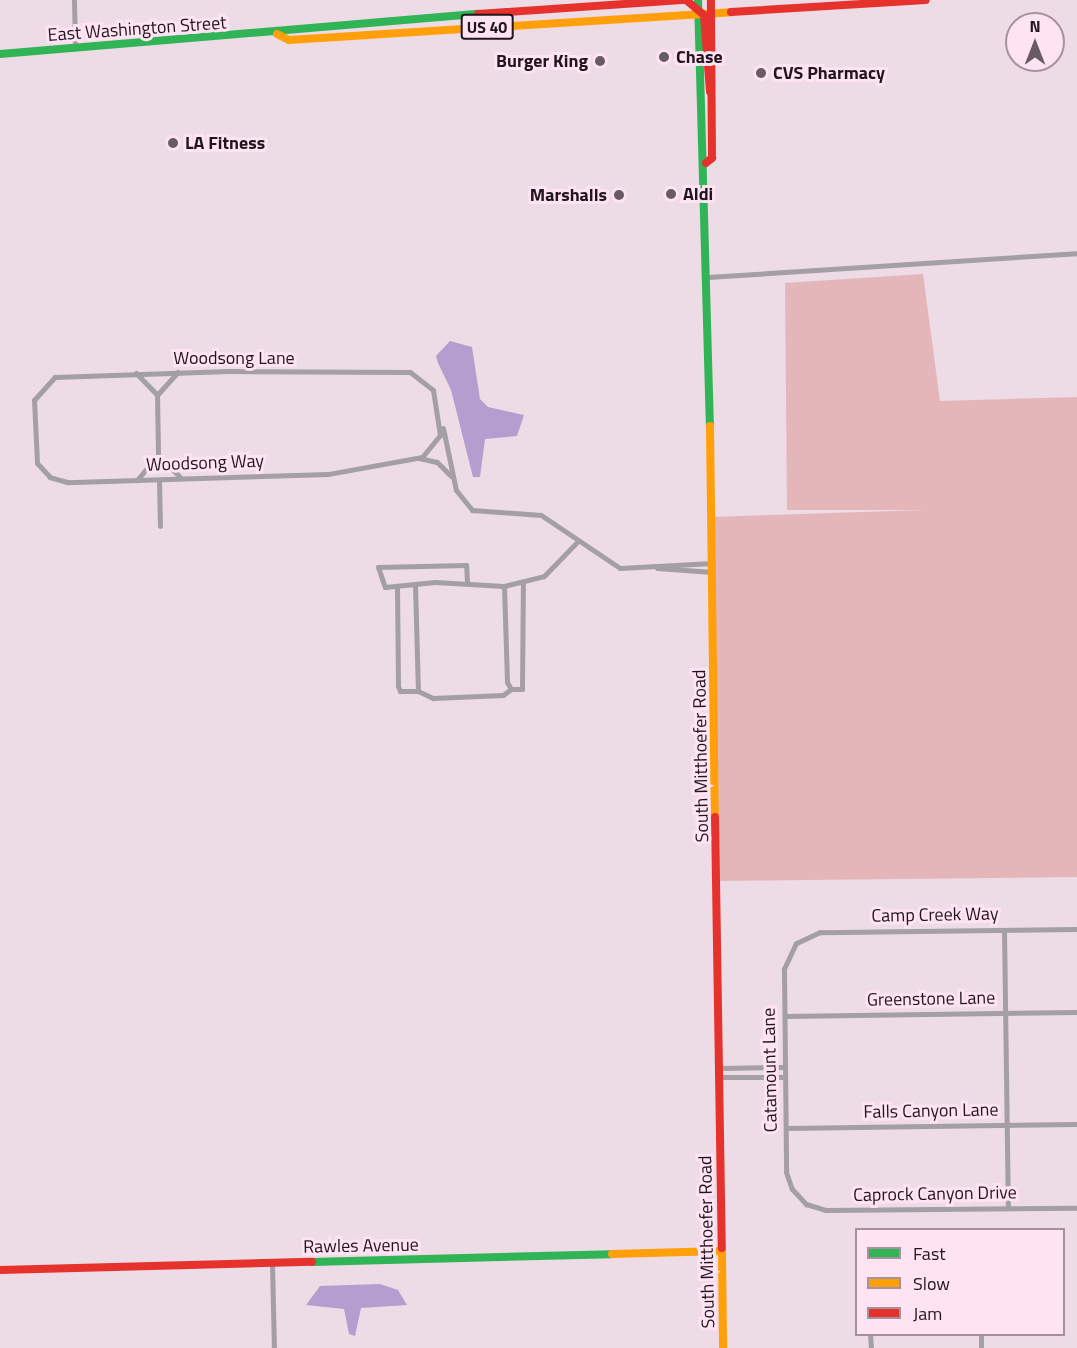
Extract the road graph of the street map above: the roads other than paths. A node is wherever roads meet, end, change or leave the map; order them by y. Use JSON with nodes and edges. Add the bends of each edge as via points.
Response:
{"nodes":[{"id":1,"x":74,"y":0,"type":"edge"},
{"id":2,"x":686,"y":0,"type":"edge"},
{"id":3,"x":711,"y":0,"type":"edge"},
{"id":4,"x":926,"y":0,"type":"edge"},
{"id":5,"x":702,"y":11,"type":"edge"},
{"id":6,"x":277,"y":34,"type":"junction"},
{"id":7,"x":75,"y":47,"type":"junction"},
{"id":8,"x":0,"y":54,"type":"edge"},
{"id":9,"x":706,"y":163,"type":"junction"},
{"id":10,"x":1077,"y":253,"type":"edge"},
{"id":11,"x":708,"y":277,"type":"junction"},
{"id":12,"x":178,"y":372,"type":"junction"},
{"id":13,"x":136,"y":373,"type":"junction"},
{"id":14,"x":157,"y":395,"type":"junction"},
{"id":15,"x":442,"y":424,"type":"junction"},
{"id":16,"x":33,"y":429,"type":"joint"},
{"id":17,"x":158,"y":455,"type":"junction"},
{"id":18,"x":416,"y":458,"type":"junction"},
{"id":19,"x":181,"y":478,"type":"junction"},
{"id":20,"x":137,"y":480,"type":"junction"},
{"id":21,"x":159,"y":480,"type":"junction"},
{"id":22,"x":454,"y":482,"type":"junction"},
{"id":23,"x":160,"y":526,"type":"dead end"},
{"id":24,"x":578,"y":542,"type":"junction"},
{"id":25,"x":713,"y":567,"type":"junction"},
{"id":26,"x":467,"y":582,"type":"junction"},
{"id":27,"x":523,"y":583,"type":"junction"},
{"id":28,"x":415,"y":585,"type":"junction"},
{"id":29,"x":504,"y":585,"type":"junction"},
{"id":30,"x":397,"y":588,"type":"junction"},
{"id":31,"x":511,"y":689,"type":"junction"},
{"id":32,"x":418,"y":691,"type":"junction"},
{"id":33,"x":1077,"y":929,"type":"edge"},
{"id":34,"x":1004,"y":930,"type":"junction"},
{"id":35,"x":796,"y":944,"type":"joint"},
{"id":36,"x":1077,"y":1012,"type":"edge"},
{"id":37,"x":1005,"y":1013,"type":"junction"},
{"id":38,"x":785,"y":1016,"type":"junction"},
{"id":39,"x":785,"y":1067,"type":"junction"},
{"id":40,"x":720,"y":1068,"type":"junction"},
{"id":41,"x":720,"y":1077,"type":"junction"},
{"id":42,"x":785,"y":1077,"type":"junction"},
{"id":43,"x":1077,"y":1124,"type":"edge"},
{"id":44,"x":1007,"y":1125,"type":"junction"},
{"id":45,"x":786,"y":1128,"type":"junction"},
{"id":46,"x":798,"y":1197,"type":"joint"},
{"id":47,"x":1008,"y":1208,"type":"junction"},
{"id":48,"x":1077,"y":1208,"type":"edge"},
{"id":49,"x":722,"y":1251,"type":"junction"},
{"id":50,"x":272,"y":1263,"type":"junction"},
{"id":51,"x":0,"y":1270,"type":"edge"},
{"id":52,"x":274,"y":1348,"type":"edge"},
{"id":53,"x":723,"y":1348,"type":"edge"}],
"edges":[{"from":1,"to":7,"type":"street"},
{"from":2,"to":5,"type":"main road"},
{"from":2,"to":6,"type":"main road","name":"East Washington Street","number":"US 40","via":[[299,26]]},
{"from":3,"to":5,"type":"main road"},
{"from":4,"to":5,"type":"main road","name":"East Washington Street","number":"US 40"},
{"from":5,"to":6,"type":"main road","name":"East Washington Street","number":"US 40","via":[[289,40]]},
{"from":5,"to":9,"type":"main road","name":"South Mitthoefer Road","via":[[701,158]]},
{"from":5,"to":9,"type":"main road","name":"South Mitthoefer Road","via":[[712,96],[712,158]]},
{"from":6,"to":7,"type":"main road","name":"East Washington Street","number":"US 40"},
{"from":7,"to":8,"type":"main road","name":"East Washington Street","number":"US 40"},
{"from":9,"to":11,"type":"main road","name":"South Mitthoefer Road"},
{"from":10,"to":11,"type":"street"},
{"from":11,"to":25,"type":"main road","name":"South Mitthoefer Road"},
{"from":12,"to":13,"type":"street","name":"Woodsong Lane"},
{"from":12,"to":14,"type":"street"},
{"from":12,"to":15,"type":"street","name":"Woodsong Lane","via":[[410,372],[431,387]]},
{"from":13,"to":14,"type":"street"},
{"from":13,"to":16,"type":"street","name":"Woodsong Lane","via":[[51,379],[34,400]]},
{"from":14,"to":17,"type":"street"},
{"from":15,"to":18,"type":"street","via":[[436,445]]},
{"from":15,"to":22,"type":"street","name":"Woodsong Lane"},
{"from":16,"to":20,"type":"street","name":"Woodsong Way","via":[[37,463],[55,480]]},
{"from":17,"to":19,"type":"street"},
{"from":17,"to":20,"type":"street"},
{"from":18,"to":19,"type":"street","name":"Woodsong Way","via":[[328,474]]},
{"from":18,"to":22,"type":"street","via":[[437,462]]},
{"from":19,"to":21,"type":"street","name":"Woodsong Way"},
{"from":20,"to":21,"type":"street","name":"Woodsong Way"},
{"from":21,"to":23,"type":"street"},
{"from":22,"to":24,"type":"street","via":[[474,511],[540,514]]},
{"from":24,"to":25,"type":"street","via":[[615,566]]},
{"from":24,"to":27,"type":"street","via":[[550,572]]},
{"from":25,"to":40,"type":"main road","name":"South Mitthoefer Road"},
{"from":26,"to":28,"type":"street"},
{"from":26,"to":29,"type":"street"},
{"from":26,"to":30,"type":"street","via":[[465,565],[378,567],[385,587]]},
{"from":27,"to":29,"type":"street"},
{"from":27,"to":31,"type":"street","via":[[526,685]]},
{"from":28,"to":30,"type":"street"},
{"from":28,"to":32,"type":"street"},
{"from":29,"to":31,"type":"street"},
{"from":30,"to":32,"type":"street","via":[[398,686],[400,691]]},
{"from":31,"to":32,"type":"street","via":[[503,695],[445,697]]},
{"from":33,"to":34,"type":"street","name":"Camp Creek Way"},
{"from":34,"to":35,"type":"street","name":"Camp Creek Way","via":[[820,932]]},
{"from":34,"to":37,"type":"street"},
{"from":35,"to":38,"type":"street","name":"Catamount Lane","via":[[784,969]]},
{"from":36,"to":37,"type":"street","name":"Greenstone Lane"},
{"from":37,"to":38,"type":"street","name":"Greenstone Lane"},
{"from":37,"to":44,"type":"street"},
{"from":38,"to":39,"type":"street","name":"Catamount Lane"},
{"from":39,"to":40,"type":"street"},
{"from":39,"to":42,"type":"street","name":"Catamount Lane"},
{"from":40,"to":41,"type":"main road","name":"South Mitthoefer Road"},
{"from":41,"to":42,"type":"street"},
{"from":41,"to":49,"type":"main road","name":"South Mitthoefer Road"},
{"from":42,"to":45,"type":"street","name":"Catamount Lane"},
{"from":43,"to":44,"type":"street","name":"Falls Canyon Lane"},
{"from":44,"to":45,"type":"street","name":"Falls Canyon Lane"},
{"from":44,"to":47,"type":"street"},
{"from":45,"to":46,"type":"street","name":"Catamount Lane","via":[[786,1172]]},
{"from":46,"to":47,"type":"street","name":"Caprock Canyon Drive","via":[[826,1210]]},
{"from":47,"to":48,"type":"street","name":"Caprock Canyon Drive"},
{"from":49,"to":50,"type":"main road","name":"Rawles Avenue"},
{"from":49,"to":53,"type":"main road","name":"South Mitthoefer Road"},
{"from":50,"to":51,"type":"main road","name":"Rawles Avenue"},
{"from":50,"to":52,"type":"street"}]}
